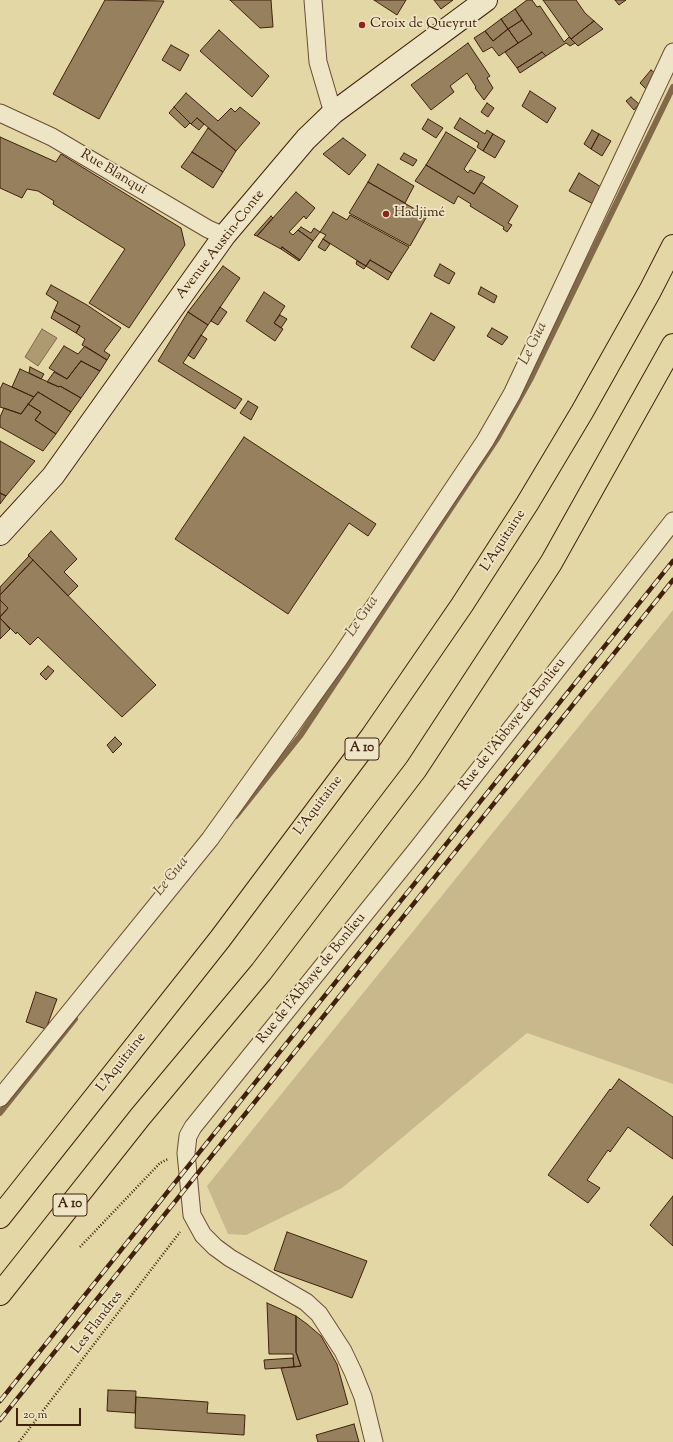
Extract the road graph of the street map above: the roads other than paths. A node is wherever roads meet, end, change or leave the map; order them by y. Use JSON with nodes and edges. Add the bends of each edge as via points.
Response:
{"nodes":[{"id":1,"x":313,"y":0,"type":"edge"},
{"id":2,"x":486,"y":0,"type":"edge"},
{"id":3,"x":673,"y":52,"type":"edge"},
{"id":4,"x":0,"y":113,"type":"edge"},
{"id":5,"x":334,"y":113,"type":"junction"},
{"id":6,"x":224,"y":236,"type":"junction"},
{"id":7,"x":673,"y":246,"type":"edge"},
{"id":8,"x":673,"y":345,"type":"edge"},
{"id":9,"x":673,"y":521,"type":"edge"},
{"id":10,"x":0,"y":534,"type":"edge"},
{"id":11,"x":0,"y":1098,"type":"edge"},
{"id":12,"x":0,"y":1217,"type":"edge"},
{"id":13,"x":0,"y":1294,"type":"edge"},
{"id":14,"x":374,"y":1442,"type":"edge"}],
"edges":[{"from":1,"to":5,"type":"street","via":[[318,62]]},
{"from":2,"to":5,"type":"main road","name":"Avenue Austin-Conte"},
{"from":3,"to":11,"type":"street","via":[[512,394],[485,441],[339,659],[210,839]]},
{"from":4,"to":6,"type":"street","name":"Rue Blanqui","via":[[52,137]]},
{"from":5,"to":6,"type":"main road","name":"Avenue Austin-Conte","via":[[306,140]]},
{"from":6,"to":10,"type":"main road","name":"Avenue Austin-Conte","via":[[56,472]]},
{"from":7,"to":12,"type":"highway","name":"L'Aquitaine","number":"A 10","via":[[582,412],[527,504],[462,605],[372,736],[220,938]]},
{"from":8,"to":13,"type":"highway","number":"A 10","via":[[551,563],[416,769],[261,972],[140,1117]]},
{"from":9,"to":14,"type":"street","name":"Rue de l'Abbaye de Bonlieu","via":[[417,849],[188,1136],[186,1153],[192,1215],[203,1235],[230,1258],[306,1302],[319,1314],[353,1372],[363,1397]]}]}
